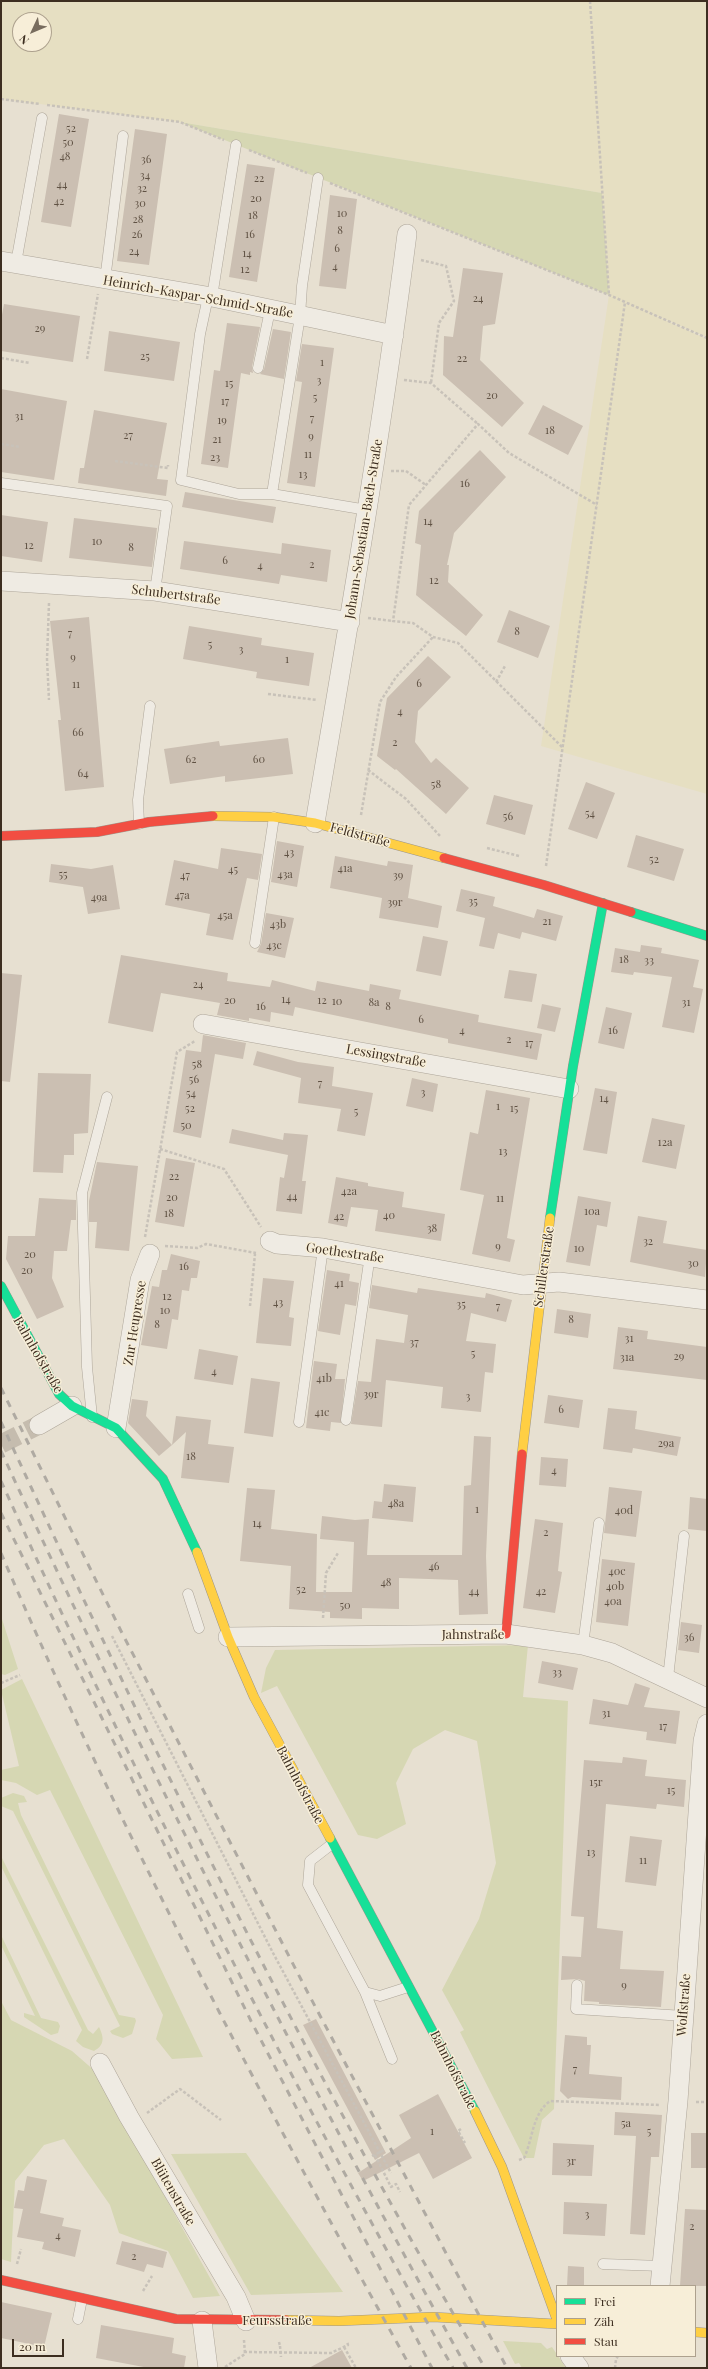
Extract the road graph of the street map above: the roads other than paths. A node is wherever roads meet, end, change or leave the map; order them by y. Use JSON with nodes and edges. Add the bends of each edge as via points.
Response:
{"nodes":[{"id":1,"x":42,"y":118,"type":"dead end"},
{"id":2,"x":123,"y":136,"type":"dead end"},
{"id":3,"x":236,"y":145,"type":"road end"},
{"id":4,"x":318,"y":178,"type":"road end"},
{"id":5,"x":407,"y":234,"type":"dead end"},
{"id":6,"x":9,"y":262,"type":"edge"},
{"id":7,"x":102,"y":280,"type":"junction"},
{"id":8,"x":210,"y":297,"type":"junction"},
{"id":9,"x":270,"y":310,"type":"junction"},
{"id":10,"x":300,"y":316,"type":"junction"},
{"id":11,"x":394,"y":335,"type":"junction"},
{"id":12,"x":258,"y":368,"type":"dead end"},
{"id":13,"x":1,"y":483,"type":"edge"},
{"id":14,"x":272,"y":494,"type":"junction"},
{"id":15,"x":367,"y":510,"type":"junction"},
{"id":16,"x":1,"y":581,"type":"edge"},
{"id":17,"x":155,"y":591,"type":"junction"},
{"id":18,"x":350,"y":619,"type":"junction"},
{"id":19,"x":150,"y":706,"type":"dead end"},
{"id":20,"x":274,"y":817,"type":"junction"},
{"id":21,"x":315,"y":823,"type":"junction"},
{"id":22,"x":139,"y":824,"type":"junction"},
{"id":23,"x":1,"y":836,"type":"edge"},
{"id":24,"x":603,"y":903,"type":"junction"},
{"id":25,"x":707,"y":936,"type":"edge"},
{"id":26,"x":255,"y":943,"type":"dead end"},
{"id":27,"x":203,"y":1024,"type":"road end"},
{"id":28,"x":569,"y":1089,"type":"junction"},
{"id":29,"x":107,"y":1097,"type":"dead end"},
{"id":30,"x":270,"y":1241,"type":"road end"},
{"id":31,"x":323,"y":1248,"type":"junction"},
{"id":32,"x":147,"y":1249,"type":"road end"},
{"id":33,"x":370,"y":1256,"type":"junction"},
{"id":34,"x":542,"y":1284,"type":"junction"},
{"id":35,"x":1,"y":1286,"type":"edge"},
{"id":36,"x":707,"y":1300,"type":"edge"},
{"id":37,"x":72,"y":1406,"type":"junction"},
{"id":38,"x":92,"y":1417,"type":"junction"},
{"id":39,"x":346,"y":1420,"type":"dead end"},
{"id":40,"x":300,"y":1422,"type":"dead end"},
{"id":41,"x":39,"y":1425,"type":"tunnel mouth"},
{"id":42,"x":116,"y":1428,"type":"junction"},
{"id":43,"x":599,"y":1523,"type":"dead end"},
{"id":44,"x":684,"y":1536,"type":"dead end"},
{"id":45,"x":188,"y":1594,"type":"dead end"},
{"id":46,"x":199,"y":1628,"type":"dead end"},
{"id":47,"x":506,"y":1634,"type":"junction"},
{"id":48,"x":228,"y":1637,"type":"junction"},
{"id":49,"x":583,"y":1645,"type":"junction"},
{"id":50,"x":668,"y":1678,"type":"junction"},
{"id":51,"x":707,"y":1698,"type":"edge"},
{"id":52,"x":707,"y":1724,"type":"edge"},
{"id":53,"x":332,"y":1844,"type":"junction"},
{"id":54,"x":577,"y":1985,"type":"dead end"},
{"id":55,"x":408,"y":1987,"type":"junction"},
{"id":56,"x":365,"y":1992,"type":"junction"},
{"id":57,"x":684,"y":2016,"type":"junction"},
{"id":58,"x":392,"y":2059,"type":"dead end"},
{"id":59,"x":100,"y":2063,"type":"dead end"},
{"id":60,"x":603,"y":2264,"type":"dead end"},
{"id":61,"x":662,"y":2266,"type":"junction"},
{"id":62,"x":1,"y":2280,"type":"edge"},
{"id":63,"x":660,"y":2285,"type":"edge"},
{"id":64,"x":82,"y":2299,"type":"junction"},
{"id":65,"x":556,"y":2317,"type":"edge"},
{"id":66,"x":78,"y":2319,"type":"dead end"},
{"id":67,"x":202,"y":2321,"type":"junction"},
{"id":68,"x":246,"y":2321,"type":"junction"},
{"id":69,"x":556,"y":2324,"type":"edge"},
{"id":70,"x":696,"y":2332,"type":"edge"},
{"id":71,"x":707,"y":2333,"type":"edge"},
{"id":72,"x":571,"y":2357,"type":"edge"},
{"id":73,"x":208,"y":2368,"type":"edge"},
{"id":74,"x":579,"y":2368,"type":"edge"}],
"edges":[{"from":1,"to":6,"type":"lane"},
{"from":2,"to":7,"type":"lane"},
{"from":3,"to":8,"type":"lane"},
{"from":4,"to":10,"type":"lane"},
{"from":5,"to":11,"type":"street","name":"Johann-Sebastian-Bach-Straße"},
{"from":6,"to":7,"type":"street","name":"Heinrich-Kaspar-Schmid-Straße"},
{"from":7,"to":8,"type":"street","name":"Heinrich-Kaspar-Schmid-Straße"},
{"from":8,"to":9,"type":"street","name":"Heinrich-Kaspar-Schmid-Straße"},
{"from":8,"to":14,"type":"lane","via":[[199,342],[181,480],[239,494]]},
{"from":9,"to":10,"type":"street","name":"Heinrich-Kaspar-Schmid-Straße"},
{"from":9,"to":12,"type":"lane"},
{"from":10,"to":11,"type":"street","name":"Heinrich-Kaspar-Schmid-Straße"},
{"from":10,"to":14,"type":"lane"},
{"from":11,"to":15,"type":"street","name":"Johann-Sebastian-Bach-Straße"},
{"from":13,"to":17,"type":"lane","via":[[167,506]]},
{"from":14,"to":15,"type":"lane"},
{"from":15,"to":18,"type":"street","name":"Johann-Sebastian-Bach-Straße"},
{"from":16,"to":17,"type":"street","name":"Schubertstraße"},
{"from":17,"to":18,"type":"street","name":"Schubertstraße"},
{"from":18,"to":21,"type":"street","name":"Johann-Sebastian-Bach-Straße"},
{"from":19,"to":22,"type":"lane","via":[[138,800]]},
{"from":20,"to":21,"type":"street","name":"Feldstraße"},
{"from":20,"to":22,"type":"street","name":"Feldstraße","via":[[212,816]]},
{"from":20,"to":26,"type":"lane"},
{"from":21,"to":24,"type":"street","name":"Feldstraße"},
{"from":22,"to":23,"type":"street","name":"Feldstraße","via":[[97,832]]},
{"from":24,"to":25,"type":"street","name":"Feldstraße"},
{"from":24,"to":28,"type":"street","name":"Schillerstraße"},
{"from":27,"to":28,"type":"street","name":"Lessingstraße"},
{"from":28,"to":34,"type":"street","name":"Schillerstraße"},
{"from":29,"to":38,"type":"lane","via":[[82,1193],[87,1367]]},
{"from":30,"to":31,"type":"street","name":"Goethestraße","via":[[277,1244]]},
{"from":31,"to":33,"type":"street","name":"Goethestraße"},
{"from":31,"to":40,"type":"lane"},
{"from":32,"to":42,"type":"street","name":"Zur Heupresse"},
{"from":33,"to":34,"type":"street","name":"Goethestraße","via":[[523,1285]]},
{"from":33,"to":39,"type":"lane"},
{"from":34,"to":36,"type":"street","name":"Goethestraße","via":[[559,1282]]},
{"from":34,"to":47,"type":"street","name":"Schillerstraße","via":[[519,1479]]},
{"from":35,"to":37,"type":"street","name":"Bahnhofstraße","via":[[59,1394]]},
{"from":37,"to":38,"type":"street","name":"Bahnhofstraße"},
{"from":37,"to":41,"type":"street"},
{"from":38,"to":42,"type":"street","name":"Bahnhofstraße"},
{"from":42,"to":48,"type":"street","name":"Bahnhofstraße","via":[[163,1479],[198,1554]]},
{"from":43,"to":49,"type":"lane"},
{"from":44,"to":50,"type":"lane"},
{"from":45,"to":46,"type":"lane"},
{"from":47,"to":48,"type":"street","name":"Jahnstraße"},
{"from":47,"to":49,"type":"street","name":"Jahnstraße"},
{"from":48,"to":53,"type":"street","name":"Bahnhofstraße","via":[[254,1697]]},
{"from":49,"to":50,"type":"street","name":"Jahnstraße","via":[[612,1653]]},
{"from":50,"to":51,"type":"street","name":"Jahnstraße"},
{"from":52,"to":57,"type":"street","name":"Wolfstraße","via":[[703,1741]]},
{"from":53,"to":55,"type":"street","name":"Bahnhofstraße"},
{"from":53,"to":56,"type":"lane","via":[[310,1861],[308,1885]]},
{"from":54,"to":57,"type":"lane","via":[[576,2009]]},
{"from":55,"to":56,"type":"lane","via":[[380,1996]]},
{"from":55,"to":65,"type":"street","name":"Bahnhofstraße","via":[[452,2065],[502,2167]]},
{"from":56,"to":58,"type":"lane"},
{"from":57,"to":61,"type":"street","name":"Wolfstraße"},
{"from":59,"to":68,"type":"street","name":"Blütenstraße","via":[[129,2117],[236,2296]]},
{"from":60,"to":61,"type":"lane"},
{"from":61,"to":63,"type":"street","name":"Wolfstraße"},
{"from":62,"to":64,"type":"street","name":"Feursstraße"},
{"from":64,"to":66,"type":"lane"},
{"from":64,"to":67,"type":"street","name":"Feursstraße","via":[[176,2319]]},
{"from":67,"to":68,"type":"street","name":"Feursstraße"},
{"from":67,"to":73,"type":"street"},
{"from":68,"to":69,"type":"street","name":"Feursstraße","via":[[433,2317]]},
{"from":70,"to":71,"type":"street"},
{"from":72,"to":74,"type":"street"}]}
